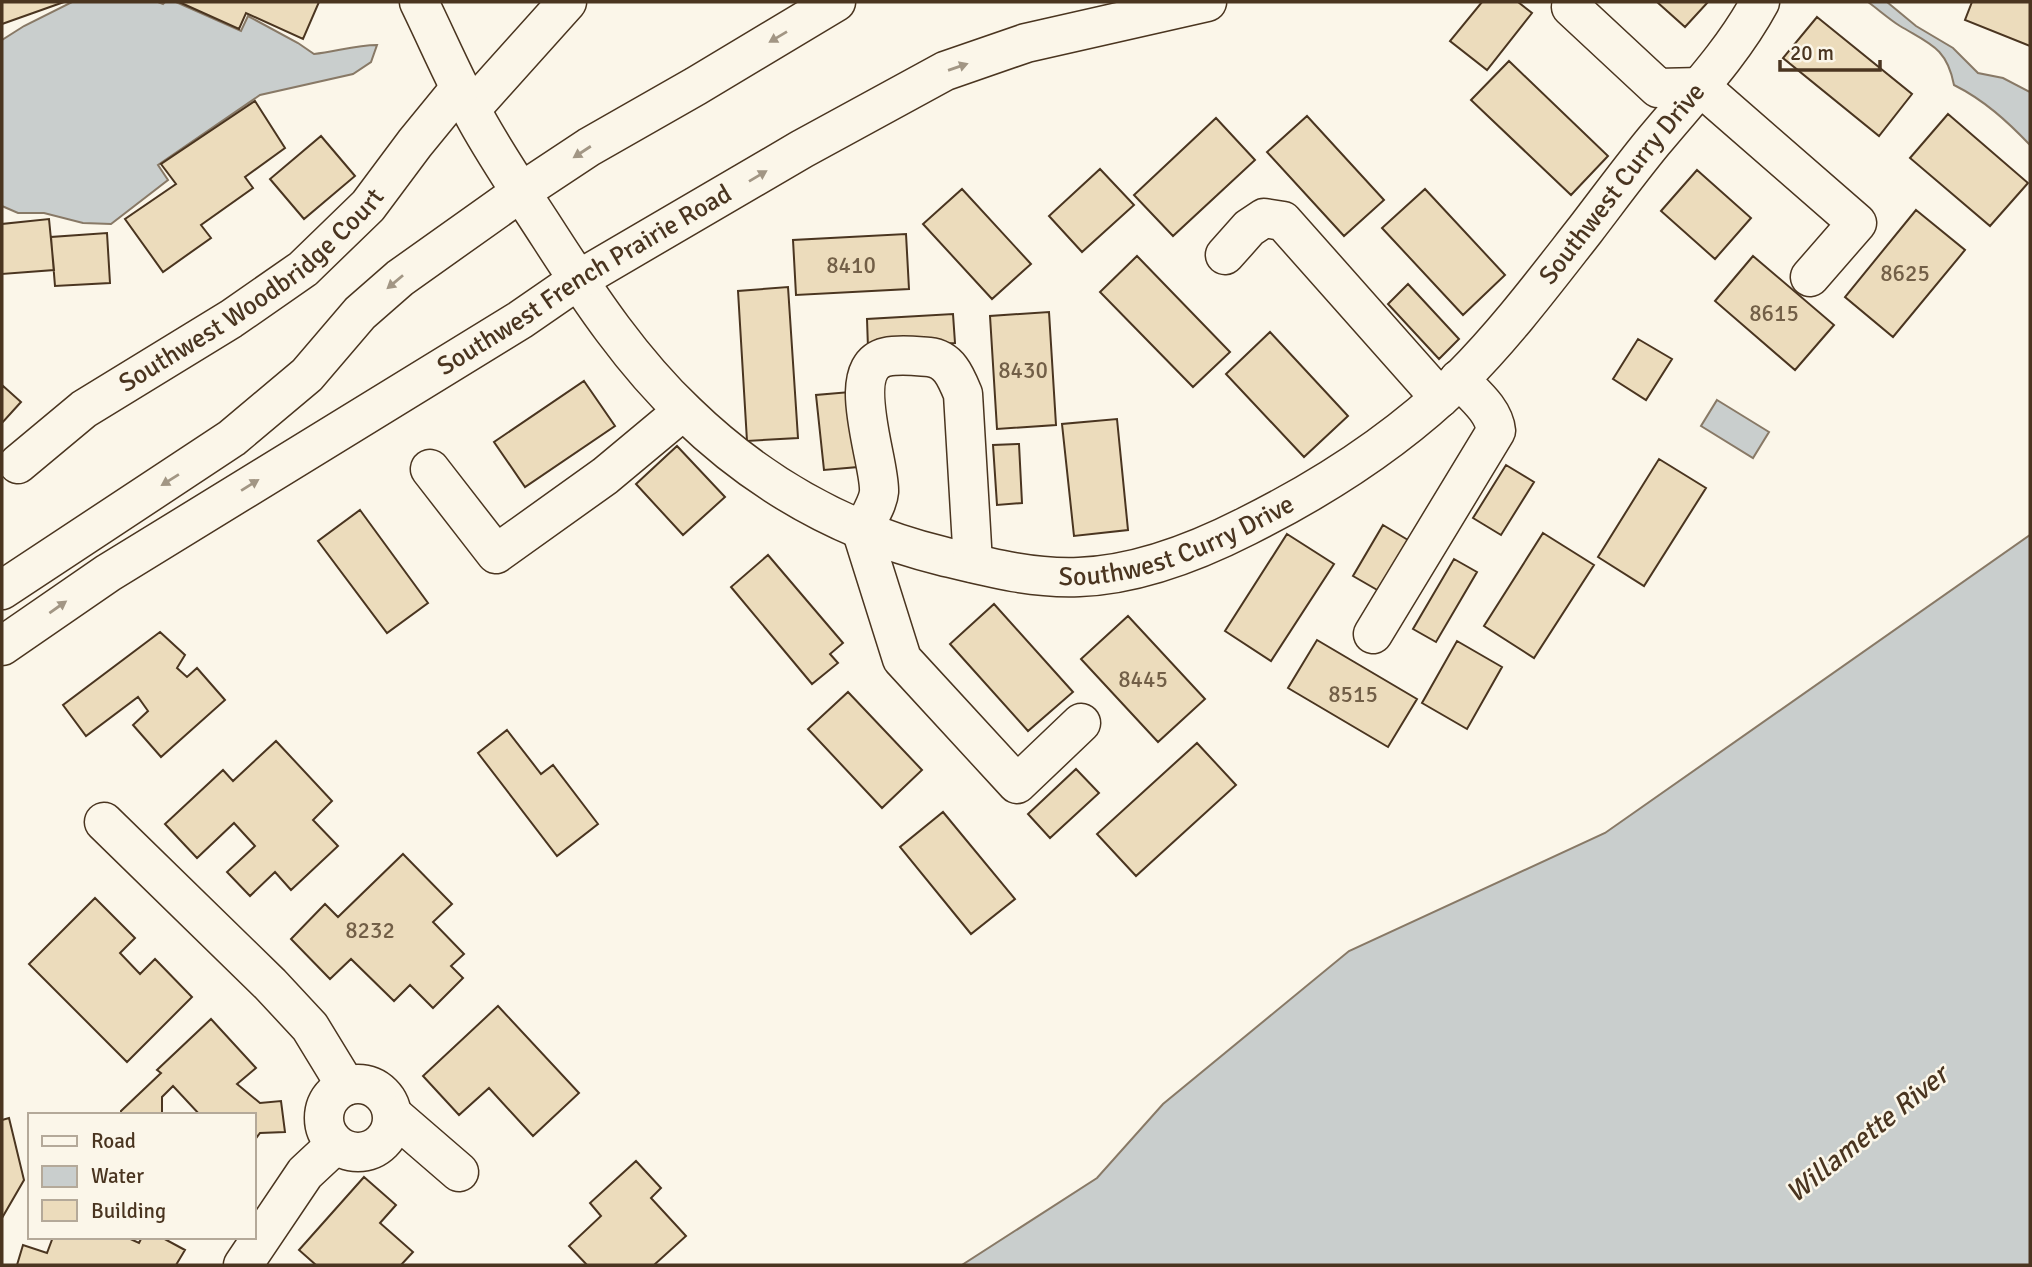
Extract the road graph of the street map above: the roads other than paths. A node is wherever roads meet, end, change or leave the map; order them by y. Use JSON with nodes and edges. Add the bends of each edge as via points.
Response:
{"nodes":[{"id":1,"x":419,"y":2,"type":"edge"},
{"id":2,"x":567,"y":2,"type":"edge"},
{"id":3,"x":836,"y":2,"type":"edge"},
{"id":4,"x":1207,"y":2,"type":"edge"},
{"id":5,"x":1760,"y":2,"type":"edge"},
{"id":6,"x":1571,"y":7,"type":"dead end"},
{"id":7,"x":1701,"y":87,"type":"junction"},
{"id":8,"x":466,"y":99,"type":"junction"},
{"id":9,"x":521,"y":192,"type":"junction"},
{"id":10,"x":1225,"y":255,"type":"dead end"},
{"id":11,"x":1810,"y":277,"type":"dead end"},
{"id":12,"x":578,"y":280,"type":"junction"},
{"id":13,"x":1450,"y":389,"type":"junction"},
{"id":14,"x":683,"y":411,"type":"junction"},
{"id":15,"x":18,"y":464,"type":"dead end"},
{"id":16,"x":430,"y":469,"type":"dead end"},
{"id":17,"x":862,"y":531,"type":"junction"},
{"id":18,"x":973,"y":563,"type":"junction"},
{"id":19,"x":2,"y":590,"type":"edge"},
{"id":20,"x":1373,"y":634,"type":"dead end"},
{"id":21,"x":2,"y":646,"type":"edge"},
{"id":22,"x":1081,"y":723,"type":"dead end"},
{"id":23,"x":104,"y":822,"type":"dead end"},
{"id":24,"x":346,"y":1086,"type":"junction"},
{"id":25,"x":393,"y":1115,"type":"junction"},
{"id":26,"x":335,"y":1144,"type":"junction"},
{"id":27,"x":459,"y":1172,"type":"dead end"},
{"id":28,"x":243,"y":1265,"type":"edge"}],
"edges":[{"from":1,"to":8,"type":"street","name":"Southwest Curry Drive"},
{"from":2,"to":8,"type":"street","name":"Southwest Woodbridge Court"},
{"from":3,"to":9,"type":"street","one_way":true},
{"from":12,"to":4,"type":"street","name":"Southwest French Prairie Road","one_way":true,"via":[[945,71],[1026,43]]},
{"from":5,"to":7,"type":"street","name":"Southwest Curry Drive"},
{"from":6,"to":7,"type":"street","via":[[1658,88]]},
{"from":7,"to":11,"type":"street","via":[[1857,223]]},
{"from":7,"to":13,"type":"street","name":"Southwest Curry Drive","via":[[1522,310]]},
{"from":8,"to":9,"type":"street","name":"Southwest Curry Drive"},
{"from":8,"to":15,"type":"street","name":"Southwest Woodbridge Court","via":[[415,143],[368,206],[303,269],[84,409]]},
{"from":9,"to":12,"type":"street","name":"Southwest Curry Drive"},
{"from":9,"to":19,"type":"street","one_way":true,"via":[[400,278],[360,313],[307,375],[232,438]]},
{"from":10,"to":13,"type":"street","via":[[1264,218],[1283,221]]},
{"from":12,"to":14,"type":"street","name":"Southwest Curry Drive","via":[[633,356]]},
{"from":21,"to":12,"type":"street","name":"Southwest French Prairie Road","one_way":true,"via":[[108,573]]},
{"from":13,"to":18,"type":"street","name":"Southwest Curry Drive","via":[[1346,471],[1218,541],[1106,575],[1015,573]]},
{"from":13,"to":20,"type":"street","via":[[1488,411],[1496,430]]},
{"from":14,"to":16,"type":"street","via":[[605,476],[496,554]]},
{"from":14,"to":17,"type":"street","name":"Southwest Curry Drive","via":[[769,482]]},
{"from":17,"to":18,"type":"street","name":"Southwest Curry Drive"},
{"from":17,"to":18,"type":"street","via":[[879,493],[864,388],[871,366],[884,357],[938,358],[955,372],[963,394]]},
{"from":17,"to":22,"type":"street","via":[[902,659],[1017,784]]},
{"from":23,"to":24,"type":"street","via":[[310,1027]]},
{"from":24,"to":25,"type":"street","via":[[369,1085],[384,1095]]},
{"from":24,"to":26,"type":"street","via":[[333,1094],[323,1115]]},
{"from":25,"to":26,"type":"street","via":[[383,1143],[365,1153],[349,1152]]},
{"from":25,"to":27,"type":"street"},
{"from":26,"to":28,"type":"street","via":[[305,1173]]}]}
